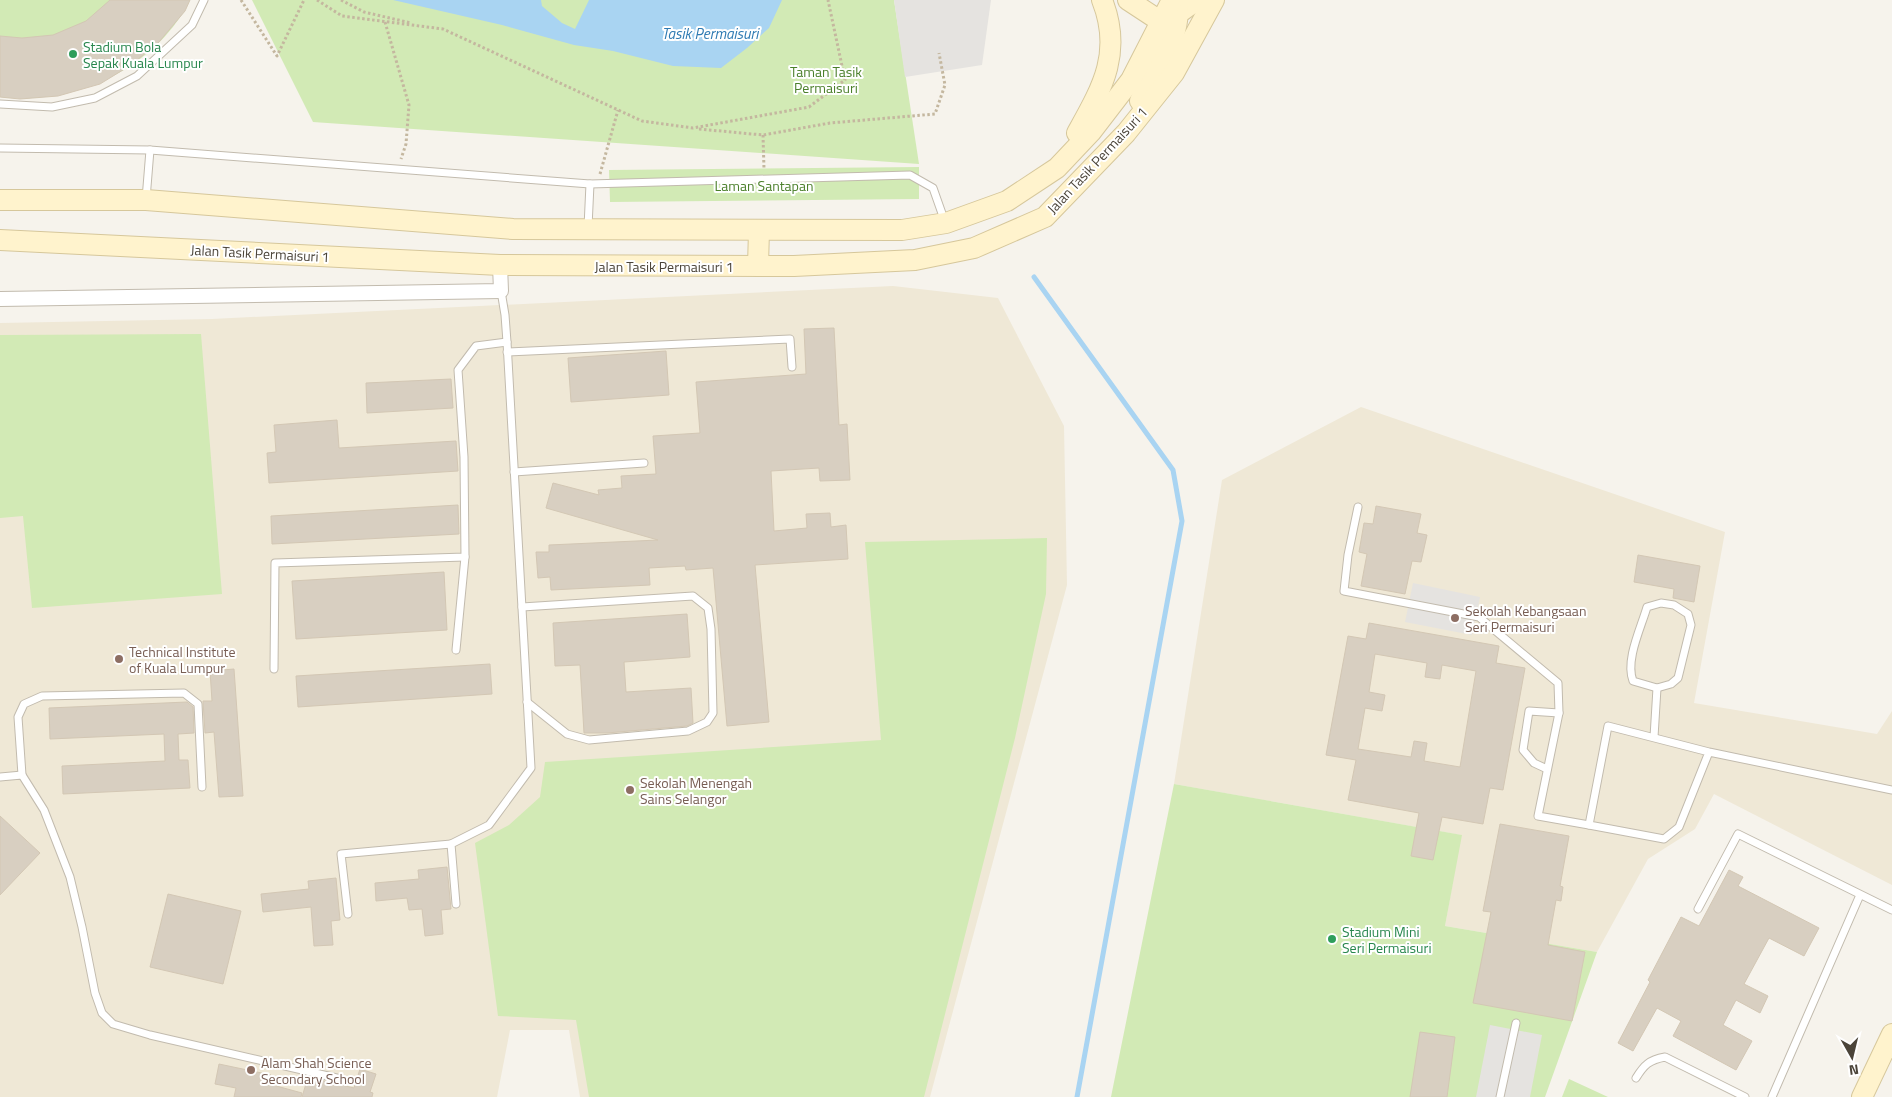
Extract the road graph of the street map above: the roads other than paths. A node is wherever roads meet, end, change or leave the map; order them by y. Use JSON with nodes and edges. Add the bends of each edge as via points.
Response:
{"nodes":[{"id":1,"x":204,"y":0,"type":"edge"},
{"id":2,"x":1102,"y":0,"type":"edge"},
{"id":3,"x":1128,"y":0,"type":"edge"},
{"id":4,"x":1196,"y":0,"type":"edge"},
{"id":5,"x":1214,"y":0,"type":"edge"},
{"id":6,"x":1176,"y":4,"type":"edge"},
{"id":7,"x":1160,"y":21,"type":"junction"},
{"id":8,"x":0,"y":104,"type":"edge"},
{"id":9,"x":1126,"y":133,"type":"junction"},
{"id":10,"x":0,"y":148,"type":"edge"},
{"id":11,"x":150,"y":150,"type":"junction"},
{"id":12,"x":1057,"y":168,"type":"junction"},
{"id":13,"x":590,"y":184,"type":"junction"},
{"id":14,"x":0,"y":200,"type":"edge"},
{"id":15,"x":146,"y":200,"type":"junction"},
{"id":16,"x":946,"y":222,"type":"junction"},
{"id":17,"x":588,"y":229,"type":"junction"},
{"id":18,"x":759,"y":230,"type":"junction"},
{"id":19,"x":0,"y":240,"type":"edge"},
{"id":20,"x":500,"y":265,"type":"junction"},
{"id":21,"x":758,"y":266,"type":"junction"},
{"id":22,"x":500,"y":291,"type":"junction"},
{"id":23,"x":0,"y":299,"type":"edge"},
{"id":24,"x":507,"y":342,"type":"junction"},
{"id":25,"x":507,"y":352,"type":"junction"},
{"id":26,"x":792,"y":367,"type":"dead end"},
{"id":27,"x":644,"y":463,"type":"dead end"},
{"id":28,"x":514,"y":472,"type":"junction"},
{"id":29,"x":1358,"y":507,"type":"dead end"},
{"id":30,"x":465,"y":557,"type":"junction"},
{"id":31,"x":522,"y":607,"type":"junction"},
{"id":32,"x":456,"y":650,"type":"dead end"},
{"id":33,"x":274,"y":668,"type":"dead end"},
{"id":34,"x":1657,"y":688,"type":"junction"},
{"id":35,"x":527,"y":702,"type":"junction"},
{"id":36,"x":1559,"y":712,"type":"junction"},
{"id":37,"x":1654,"y":737,"type":"junction"},
{"id":38,"x":1710,"y":752,"type":"junction"},
{"id":39,"x":1547,"y":769,"type":"junction"},
{"id":40,"x":22,"y":775,"type":"junction"},
{"id":41,"x":0,"y":777,"type":"edge"},
{"id":42,"x":202,"y":787,"type":"dead end"},
{"id":43,"x":1892,"y":790,"type":"edge"},
{"id":44,"x":1589,"y":825,"type":"junction"},
{"id":45,"x":451,"y":844,"type":"junction"},
{"id":46,"x":1860,"y":895,"type":"junction"},
{"id":47,"x":456,"y":904,"type":"dead end"},
{"id":48,"x":1698,"y":909,"type":"dead end"},
{"id":49,"x":1892,"y":910,"type":"edge"},
{"id":50,"x":348,"y":914,"type":"dead end"},
{"id":51,"x":1516,"y":1023,"type":"dead end"},
{"id":52,"x":1892,"y":1034,"type":"edge"},
{"id":53,"x":1636,"y":1078,"type":"dead end"},
{"id":54,"x":342,"y":1079,"type":"dead end"},
{"id":55,"x":1500,"y":1097,"type":"edge"},
{"id":56,"x":1745,"y":1097,"type":"edge"},
{"id":57,"x":1772,"y":1097,"type":"edge"},
{"id":58,"x":1862,"y":1097,"type":"edge"}],
"edges":[{"from":1,"to":8,"type":"lane","via":[[192,25],[137,76],[96,98],[52,107]]},
{"from":2,"to":12,"type":"main road","via":[[1112,42],[1109,68]]},
{"from":3,"to":7,"type":"main road"},
{"from":4,"to":6,"type":"main road"},
{"from":5,"to":9,"type":"main road","name":"Jalan Tasik Permaisuri 1","via":[[1174,72]]},
{"from":6,"to":7,"type":"main road"},
{"from":6,"to":9,"type":"main road","via":[[1174,36],[1140,99]]},
{"from":7,"to":12,"type":"main road","name":"Jalan Tasik Permaisuri 1","via":[[1131,80],[1091,132]]},
{"from":9,"to":21,"type":"main road","name":"Jalan Tasik Permaisuri 1","via":[[1045,217],[974,248],[915,260]]},
{"from":10,"to":11,"type":"lane"},
{"from":11,"to":13,"type":"lane"},
{"from":11,"to":15,"type":"lane"},
{"from":12,"to":16,"type":"main road","name":"Jalan Tasik Permaisuri 1","via":[[1006,201]]},
{"from":13,"to":16,"type":"lane","via":[[910,175],[933,188]]},
{"from":13,"to":17,"type":"lane"},
{"from":14,"to":15,"type":"main road","name":"Jalan Tasik Permaisuri 1"},
{"from":15,"to":17,"type":"main road","name":"Jalan Tasik Permaisuri 1","via":[[513,229]]},
{"from":16,"to":18,"type":"main road","name":"Jalan Tasik Permaisuri 1","via":[[902,230]]},
{"from":17,"to":18,"type":"main road","name":"Jalan Tasik Permaisuri 1"},
{"from":18,"to":21,"type":"main road"},
{"from":19,"to":20,"type":"main road","name":"Jalan Tasik Permaisuri 1"},
{"from":20,"to":21,"type":"main road","name":"Jalan Tasik Permaisuri 1"},
{"from":20,"to":22,"type":"street"},
{"from":22,"to":23,"type":"street"},
{"from":22,"to":24,"type":"lane"},
{"from":24,"to":25,"type":"lane"},
{"from":24,"to":30,"type":"lane","via":[[476,346],[458,370],[464,457]]},
{"from":25,"to":26,"type":"lane","via":[[790,339]]},
{"from":25,"to":28,"type":"lane"},
{"from":27,"to":28,"type":"lane"},
{"from":28,"to":31,"type":"lane"},
{"from":29,"to":36,"type":"lane","via":[[1344,591],[1479,617],[1558,683]]},
{"from":30,"to":32,"type":"lane"},
{"from":30,"to":33,"type":"lane","via":[[275,563]]},
{"from":31,"to":35,"type":"lane"},
{"from":31,"to":35,"type":"lane","via":[[693,596],[708,608],[711,629],[713,713],[707,722],[688,731],[589,740],[567,734]]},
{"from":34,"to":34,"type":"lane","via":[[1633,681],[1630,673],[1648,607],[1661,603],[1674,605],[1688,614],[1691,625],[1678,678]]},
{"from":34,"to":37,"type":"lane"},
{"from":35,"to":45,"type":"lane","via":[[531,768],[489,825]]},
{"from":36,"to":39,"type":"lane"},
{"from":36,"to":39,"type":"lane","via":[[1528,711],[1523,750],[1534,763]]},
{"from":37,"to":38,"type":"lane"},
{"from":37,"to":44,"type":"lane","via":[[1608,726]]},
{"from":38,"to":43,"type":"lane"},
{"from":38,"to":44,"type":"lane","via":[[1679,827],[1664,839]]},
{"from":39,"to":44,"type":"lane","via":[[1538,816]]},
{"from":40,"to":41,"type":"lane"},
{"from":40,"to":42,"type":"lane","via":[[18,717],[24,704],[42,696],[184,693],[198,704]]},
{"from":40,"to":54,"type":"lane","via":[[44,810],[70,877],[95,993],[102,1013],[113,1024]]},
{"from":45,"to":47,"type":"lane"},
{"from":45,"to":50,"type":"lane","via":[[341,854]]},
{"from":46,"to":48,"type":"lane","via":[[1738,834]]},
{"from":46,"to":49,"type":"lane"},
{"from":46,"to":57,"type":"lane"},
{"from":51,"to":55,"type":"lane"},
{"from":52,"to":58,"type":"main road"},
{"from":53,"to":56,"type":"lane","via":[[1643,1066],[1653,1059],[1665,1057]]}]}
